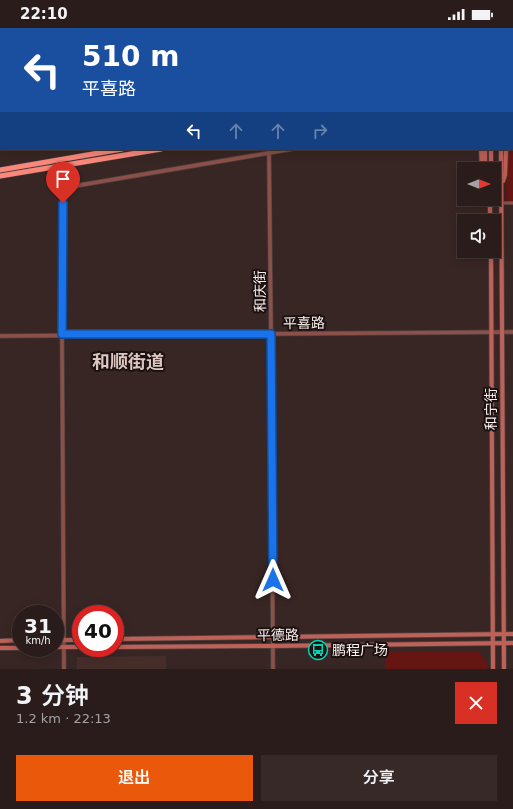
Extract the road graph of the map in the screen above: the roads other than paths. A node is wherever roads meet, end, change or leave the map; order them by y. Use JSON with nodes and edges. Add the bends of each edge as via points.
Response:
{"nodes":[{"id":1,"x":116,"y":150,"type":"edge"},
{"id":2,"x":155,"y":150,"type":"edge"},
{"id":3,"x":286,"y":150,"type":"edge"},
{"id":4,"x":481,"y":150,"type":"edge"},
{"id":5,"x":485,"y":150,"type":"edge"},
{"id":6,"x":491,"y":150,"type":"edge"},
{"id":7,"x":502,"y":150,"type":"edge"},
{"id":8,"x":506,"y":150,"type":"edge"},
{"id":9,"x":269,"y":153,"type":"junction"},
{"id":10,"x":483,"y":162,"type":"edge"},
{"id":11,"x":484,"y":162,"type":"edge"},
{"id":12,"x":491,"y":162,"type":"edge"},
{"id":13,"x":0,"y":170,"type":"edge"},
{"id":14,"x":0,"y":176,"type":"edge"},
{"id":15,"x":502,"y":186,"type":"junction"},
{"id":16,"x":502,"y":203,"type":"junction"},
{"id":17,"x":513,"y":203,"type":"edge"},
{"id":18,"x":491,"y":258,"type":"edge"},
{"id":19,"x":492,"y":332,"type":"junction"},
{"id":20,"x":502,"y":332,"type":"junction"},
{"id":21,"x":513,"y":332,"type":"edge"},
{"id":22,"x":62,"y":334,"type":"junction"},
{"id":23,"x":271,"y":334,"type":"junction"},
{"id":24,"x":0,"y":336,"type":"edge"},
{"id":25,"x":64,"y":605,"type":"edge"},
{"id":26,"x":504,"y":634,"type":"junction"},
{"id":27,"x":513,"y":634,"type":"edge"},
{"id":28,"x":493,"y":635,"type":"junction"},
{"id":29,"x":273,"y":637,"type":"junction"},
{"id":30,"x":124,"y":639,"type":"edge"},
{"id":31,"x":12,"y":640,"type":"edge"},
{"id":32,"x":64,"y":640,"type":"edge"},
{"id":33,"x":72,"y":640,"type":"edge"},
{"id":34,"x":0,"y":641,"type":"edge"},
{"id":35,"x":493,"y":643,"type":"junction"},
{"id":36,"x":504,"y":643,"type":"junction"},
{"id":37,"x":513,"y":643,"type":"edge"},
{"id":38,"x":273,"y":646,"type":"junction"},
{"id":39,"x":64,"y":647,"type":"edge"},
{"id":40,"x":72,"y":647,"type":"edge"},
{"id":41,"x":124,"y":647,"type":"edge"},
{"id":42,"x":0,"y":648,"type":"edge"},
{"id":43,"x":12,"y":648,"type":"edge"},
{"id":44,"x":64,"y":657,"type":"edge"},
{"id":45,"x":64,"y":669,"type":"edge"},
{"id":46,"x":273,"y":669,"type":"edge"},
{"id":47,"x":493,"y":669,"type":"edge"},
{"id":48,"x":504,"y":669,"type":"edge"}],
"edges":[{"from":1,"to":13,"type":"highway"},
{"from":2,"to":14,"type":"highway"},
{"from":3,"to":9,"type":"street"},
{"from":4,"to":10,"type":"main road"},
{"from":5,"to":11,"type":"main road"},
{"from":6,"to":12,"type":"main road"},
{"from":7,"to":15,"type":"main road","name":"和宁街"},
{"from":8,"to":15,"type":"main road"},
{"from":9,"to":22,"type":"street","via":[[64,188]]},
{"from":9,"to":23,"type":"street","name":"和庆街"},
{"from":15,"to":16,"type":"main road","name":"和宁街"},
{"from":16,"to":17,"type":"street"},
{"from":16,"to":20,"type":"main road","name":"和宁街"},
{"from":18,"to":19,"type":"main road","name":"和宁街"},
{"from":19,"to":20,"type":"street","name":"平喜路"},
{"from":19,"to":23,"type":"street","name":"平喜路"},
{"from":19,"to":28,"type":"main road","name":"和宁街"},
{"from":20,"to":21,"type":"street","name":"平喜路"},
{"from":20,"to":26,"type":"main road","name":"和宁街"},
{"from":22,"to":23,"type":"street","name":"平喜路"},
{"from":22,"to":24,"type":"street","name":"平喜路"},
{"from":22,"to":25,"type":"street"},
{"from":23,"to":29,"type":"street","name":"和庆街"},
{"from":26,"to":27,"type":"main road","name":"平德路"},
{"from":26,"to":28,"type":"main road","name":"平德路"},
{"from":26,"to":36,"type":"main road","name":"和宁街"},
{"from":28,"to":29,"type":"main road","name":"平德路"},
{"from":28,"to":35,"type":"main road","name":"和宁街"},
{"from":29,"to":30,"type":"main road","name":"平德路"},
{"from":29,"to":38,"type":"street","name":"和庆街"},
{"from":31,"to":34,"type":"main road"},
{"from":32,"to":33,"type":"main road"},
{"from":35,"to":36,"type":"main road","name":"平德路"},
{"from":35,"to":38,"type":"main road","name":"平德路"},
{"from":35,"to":47,"type":"main road","name":"和宁街"},
{"from":36,"to":37,"type":"main road","name":"平德路"},
{"from":36,"to":48,"type":"main road","name":"和宁街"},
{"from":38,"to":41,"type":"main road","name":"平德路"},
{"from":38,"to":46,"type":"street","name":"和庆街"},
{"from":39,"to":40,"type":"main road"},
{"from":42,"to":43,"type":"main road"},
{"from":44,"to":45,"type":"street"}]}
